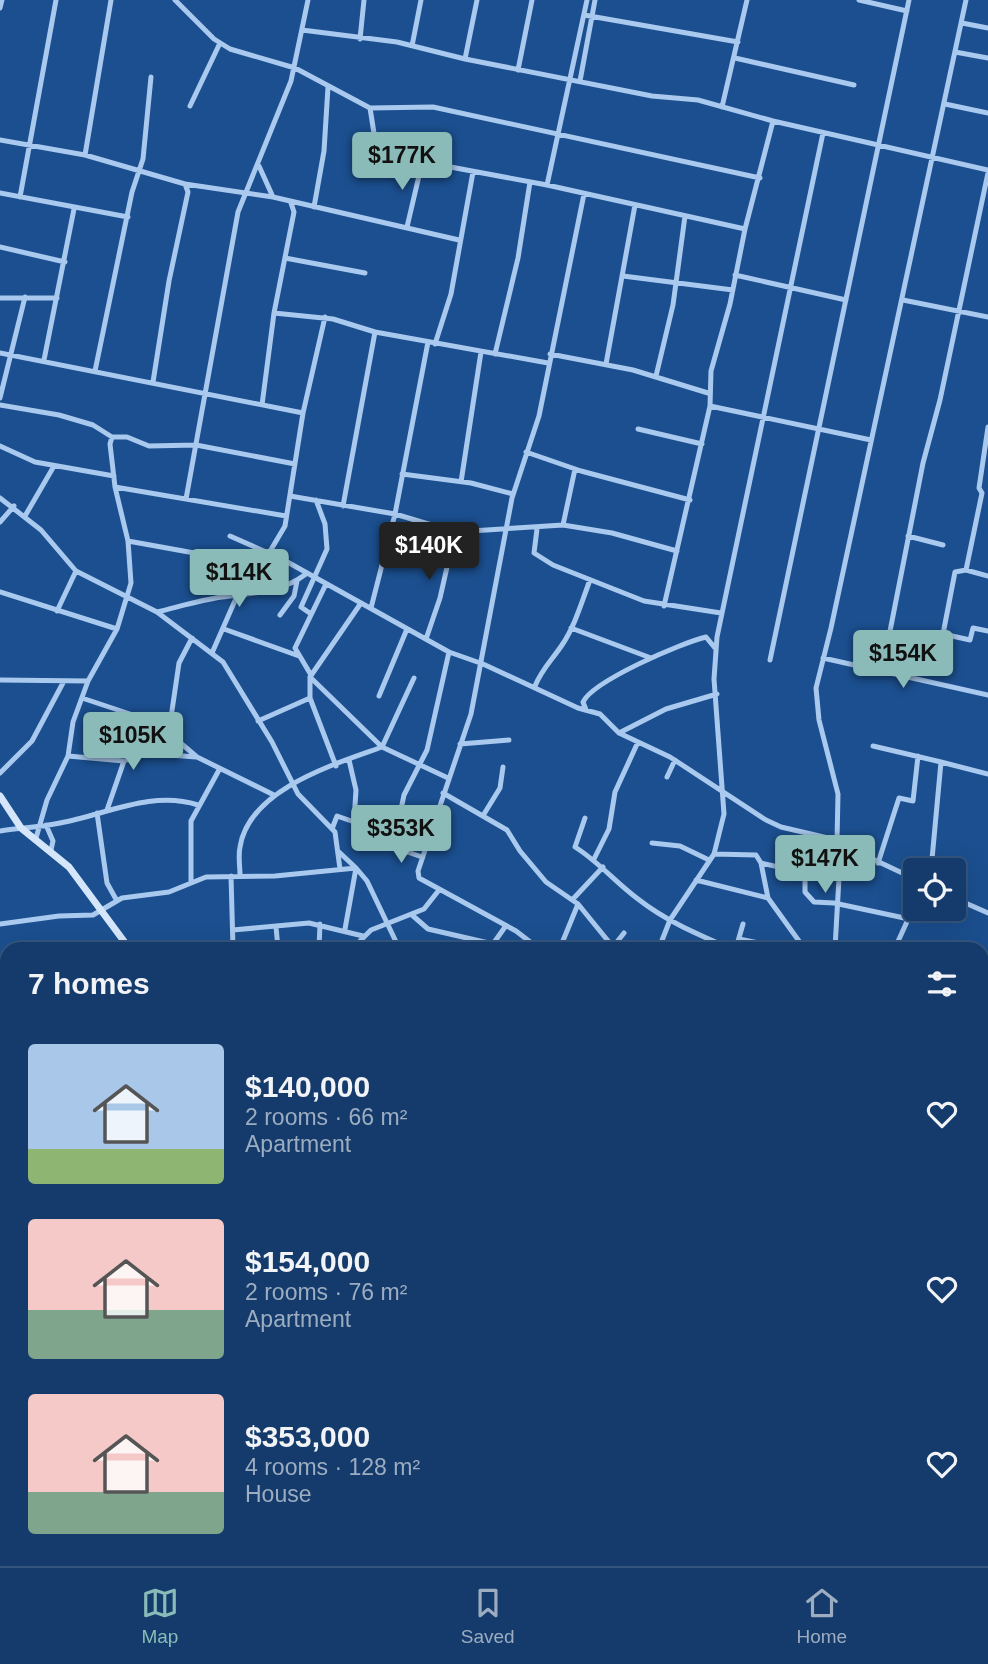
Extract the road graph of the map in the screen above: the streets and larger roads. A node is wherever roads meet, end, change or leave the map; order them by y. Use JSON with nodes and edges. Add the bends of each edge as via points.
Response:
{"nodes":[{"id":1,"x":2,"y":0,"type":"edge"},
{"id":2,"x":56,"y":0,"type":"edge"},
{"id":3,"x":111,"y":0,"type":"edge"},
{"id":4,"x":175,"y":0,"type":"edge"},
{"id":5,"x":308,"y":0,"type":"edge"},
{"id":6,"x":364,"y":0,"type":"edge"},
{"id":7,"x":421,"y":0,"type":"edge"},
{"id":8,"x":477,"y":0,"type":"edge"},
{"id":9,"x":532,"y":0,"type":"edge"},
{"id":10,"x":587,"y":0,"type":"edge"},
{"id":11,"x":595,"y":0,"type":"edge"},
{"id":12,"x":747,"y":0,"type":"edge"},
{"id":13,"x":859,"y":0,"type":"edge"},
{"id":14,"x":909,"y":0,"type":"edge"},
{"id":15,"x":966,"y":0,"type":"edge"},
{"id":16,"x":0,"y":8,"type":"edge"},
{"id":17,"x":907,"y":11,"type":"junction"},
{"id":18,"x":584,"y":15,"type":"junction"},
{"id":19,"x":592,"y":16,"type":"junction"},
{"id":20,"x":962,"y":23,"type":"junction"},
{"id":21,"x":988,"y":28,"type":"edge"},
{"id":22,"x":302,"y":30,"type":"junction"},
{"id":23,"x":360,"y":39,"type":"junction"},
{"id":24,"x":738,"y":42,"type":"junction"},
{"id":25,"x":220,"y":43,"type":"junction"},
{"id":26,"x":412,"y":46,"type":"junction"},
{"id":27,"x":956,"y":52,"type":"junction"},
{"id":28,"x":735,"y":58,"type":"junction"},
{"id":29,"x":988,"y":58,"type":"edge"},
{"id":30,"x":465,"y":59,"type":"junction"},
{"id":31,"x":295,"y":68,"type":"junction"},
{"id":32,"x":518,"y":70,"type":"junction"},
{"id":33,"x":151,"y":77,"type":"dead end"},
{"id":34,"x":571,"y":80,"type":"junction"},
{"id":35,"x":580,"y":82,"type":"junction"},
{"id":36,"x":854,"y":85,"type":"dead end"},
{"id":37,"x":328,"y":87,"type":"junction"},
{"id":38,"x":945,"y":104,"type":"junction"},
{"id":39,"x":190,"y":106,"type":"dead end"},
{"id":40,"x":722,"y":107,"type":"junction"},
{"id":41,"x":370,"y":108,"type":"junction"},
{"id":42,"x":988,"y":113,"type":"edge"},
{"id":43,"x":773,"y":121,"type":"junction"},
{"id":44,"x":823,"y":133,"type":"junction"},
{"id":45,"x":558,"y":135,"type":"junction"},
{"id":46,"x":0,"y":140,"type":"edge"},
{"id":47,"x":28,"y":145,"type":"junction"},
{"id":48,"x":878,"y":145,"type":"junction"},
{"id":49,"x":85,"y":155,"type":"junction"},
{"id":50,"x":934,"y":158,"type":"junction"},
{"id":51,"x":422,"y":163,"type":"junction"},
{"id":52,"x":259,"y":166,"type":"junction"},
{"id":53,"x":139,"y":170,"type":"junction"},
{"id":54,"x":988,"y":171,"type":"edge"},
{"id":55,"x":473,"y":172,"type":"junction"},
{"id":56,"x":153,"y":174,"type":"junction"},
{"id":57,"x":760,"y":178,"type":"junction"},
{"id":58,"x":136,"y":179,"type":"junction"},
{"id":59,"x":530,"y":183,"type":"junction"},
{"id":60,"x":185,"y":184,"type":"junction"},
{"id":61,"x":194,"y":185,"type":"junction"},
{"id":62,"x":547,"y":185,"type":"junction"},
{"id":63,"x":188,"y":192,"type":"junction"},
{"id":64,"x":0,"y":193,"type":"edge"},
{"id":65,"x":584,"y":194,"type":"junction"},
{"id":66,"x":247,"y":195,"type":"junction"},
{"id":67,"x":20,"y":197,"type":"junction"},
{"id":68,"x":273,"y":197,"type":"junction"},
{"id":69,"x":290,"y":203,"type":"junction"},
{"id":70,"x":304,"y":205,"type":"junction"},
{"id":71,"x":635,"y":205,"type":"junction"},
{"id":72,"x":314,"y":207,"type":"junction"},
{"id":73,"x":74,"y":209,"type":"junction"},
{"id":74,"x":294,"y":212,"type":"junction"},
{"id":75,"x":685,"y":216,"type":"junction"},
{"id":76,"x":128,"y":217,"type":"junction"},
{"id":77,"x":407,"y":227,"type":"junction"},
{"id":78,"x":745,"y":229,"type":"junction"},
{"id":79,"x":459,"y":240,"type":"junction"},
{"id":80,"x":0,"y":247,"type":"edge"},
{"id":81,"x":285,"y":258,"type":"junction"},
{"id":82,"x":65,"y":262,"type":"junction"},
{"id":83,"x":365,"y":274,"type":"dead end"},
{"id":84,"x":735,"y":275,"type":"junction"},
{"id":85,"x":622,"y":276,"type":"junction"},
{"id":86,"x":676,"y":284,"type":"junction"},
{"id":87,"x":790,"y":288,"type":"junction"},
{"id":88,"x":733,"y":290,"type":"junction"},
{"id":89,"x":25,"y":297,"type":"junction"},
{"id":90,"x":0,"y":298,"type":"edge"},
{"id":91,"x":57,"y":298,"type":"junction"},
{"id":92,"x":846,"y":300,"type":"junction"},
{"id":93,"x":902,"y":300,"type":"junction"},
{"id":94,"x":957,"y":311,"type":"junction"},
{"id":95,"x":274,"y":313,"type":"junction"},
{"id":96,"x":325,"y":317,"type":"junction"},
{"id":97,"x":988,"y":317,"type":"edge"},
{"id":98,"x":375,"y":332,"type":"junction"},
{"id":99,"x":431,"y":343,"type":"junction"},
{"id":100,"x":481,"y":352,"type":"junction"},
{"id":101,"x":0,"y":353,"type":"edge"},
{"id":102,"x":495,"y":354,"type":"junction"},
{"id":103,"x":550,"y":354,"type":"junction"},
{"id":104,"x":10,"y":355,"type":"junction"},
{"id":105,"x":44,"y":360,"type":"junction"},
{"id":106,"x":548,"y":363,"type":"junction"},
{"id":107,"x":606,"y":364,"type":"junction"},
{"id":108,"x":95,"y":371,"type":"junction"},
{"id":109,"x":656,"y":376,"type":"junction"},
{"id":110,"x":153,"y":382,"type":"junction"},
{"id":111,"x":206,"y":393,"type":"junction"},
{"id":112,"x":708,"y":393,"type":"junction"},
{"id":113,"x":0,"y":398,"type":"edge"},
{"id":114,"x":0,"y":405,"type":"edge"},
{"id":115,"x":262,"y":405,"type":"junction"},
{"id":116,"x":710,"y":406,"type":"junction"},
{"id":117,"x":303,"y":413,"type":"junction"},
{"id":118,"x":762,"y":416,"type":"junction"},
{"id":119,"x":988,"y":427,"type":"edge"},
{"id":120,"x":818,"y":428,"type":"junction"},
{"id":121,"x":638,"y":429,"type":"dead end"},
{"id":122,"x":112,"y":437,"type":"junction"},
{"id":123,"x":871,"y":440,"type":"junction"},
{"id":124,"x":196,"y":444,"type":"junction"},
{"id":125,"x":702,"y":444,"type":"junction"},
{"id":126,"x":0,"y":446,"type":"edge"},
{"id":127,"x":526,"y":452,"type":"junction"},
{"id":128,"x":295,"y":464,"type":"junction"},
{"id":129,"x":54,"y":466,"type":"junction"},
{"id":130,"x":575,"y":470,"type":"junction"},
{"id":131,"x":402,"y":474,"type":"junction"},
{"id":132,"x":114,"y":476,"type":"junction"},
{"id":133,"x":461,"y":482,"type":"junction"},
{"id":134,"x":115,"y":487,"type":"junction"},
{"id":135,"x":984,"y":490,"type":"edge"},
{"id":136,"x":513,"y":494,"type":"junction"},
{"id":137,"x":290,"y":496,"type":"junction"},
{"id":138,"x":0,"y":498,"type":"edge"},
{"id":139,"x":186,"y":499,"type":"junction"},
{"id":140,"x":316,"y":500,"type":"junction"},
{"id":141,"x":690,"y":500,"type":"junction"},
{"id":142,"x":14,"y":506,"type":"junction"},
{"id":143,"x":343,"y":506,"type":"junction"},
{"id":144,"x":395,"y":514,"type":"junction"},
{"id":145,"x":25,"y":516,"type":"junction"},
{"id":146,"x":286,"y":516,"type":"junction"},
{"id":147,"x":0,"y":521,"type":"edge"},
{"id":148,"x":563,"y":525,"type":"junction"},
{"id":149,"x":537,"y":528,"type":"junction"},
{"id":150,"x":507,"y":529,"type":"junction"},
{"id":151,"x":455,"y":532,"type":"junction"},
{"id":152,"x":230,"y":536,"type":"dead end"},
{"id":153,"x":908,"y":536,"type":"junction"},
{"id":154,"x":128,"y":541,"type":"junction"},
{"id":155,"x":943,"y":545,"type":"dead end"},
{"id":156,"x":677,"y":551,"type":"junction"},
{"id":157,"x":269,"y":553,"type":"junction"},
{"id":158,"x":222,"y":558,"type":"dead end"},
{"id":159,"x":966,"y":570,"type":"junction"},
{"id":160,"x":76,"y":571,"type":"junction"},
{"id":161,"x":306,"y":574,"type":"junction"},
{"id":162,"x":988,"y":576,"type":"edge"},
{"id":163,"x":314,"y":578,"type":"junction"},
{"id":164,"x":590,"y":580,"type":"junction"},
{"id":165,"x":297,"y":581,"type":"junction"},
{"id":166,"x":326,"y":584,"type":"junction"},
{"id":167,"x":0,"y":592,"type":"edge"},
{"id":168,"x":127,"y":596,"type":"junction"},
{"id":169,"x":237,"y":596,"type":"junction"},
{"id":170,"x":361,"y":603,"type":"junction"},
{"id":171,"x":664,"y":606,"type":"junction"},
{"id":172,"x":371,"y":608,"type":"junction"},
{"id":173,"x":57,"y":611,"type":"junction"},
{"id":174,"x":157,"y":612,"type":"junction"},
{"id":175,"x":721,"y":613,"type":"junction"},
{"id":176,"x":311,"y":614,"type":"junction"},
{"id":177,"x":279,"y":615,"type":"dead end"},
{"id":178,"x":570,"y":628,"type":"junction"},
{"id":179,"x":117,"y":629,"type":"junction"},
{"id":180,"x":224,"y":629,"type":"junction"},
{"id":181,"x":407,"y":629,"type":"junction"},
{"id":182,"x":988,"y":631,"type":"edge"},
{"id":183,"x":192,"y":638,"type":"junction"},
{"id":184,"x":426,"y":639,"type":"junction"},
{"id":185,"x":715,"y":649,"type":"junction"},
{"id":186,"x":449,"y":652,"type":"junction"},
{"id":187,"x":212,"y":653,"type":"junction"},
{"id":188,"x":299,"y":656,"type":"junction"},
{"id":189,"x":651,"y":658,"type":"junction"},
{"id":190,"x":823,"y":659,"type":"junction"},
{"id":191,"x":770,"y":660,"type":"dead end"},
{"id":192,"x":482,"y":664,"type":"junction"},
{"id":193,"x":881,"y":672,"type":"junction"},
{"id":194,"x":310,"y":676,"type":"junction"},
{"id":195,"x":414,"y":678,"type":"dead end"},
{"id":196,"x":0,"y":680,"type":"edge"},
{"id":197,"x":64,"y":681,"type":"junction"},
{"id":198,"x":88,"y":681,"type":"junction"},
{"id":199,"x":535,"y":686,"type":"junction"},
{"id":200,"x":717,"y":694,"type":"junction"},
{"id":201,"x":988,"y":695,"type":"edge"},
{"id":202,"x":379,"y":696,"type":"dead end"},
{"id":203,"x":82,"y":698,"type":"junction"},
{"id":204,"x":310,"y":698,"type":"junction"},
{"id":205,"x":586,"y":710,"type":"junction"},
{"id":206,"x":258,"y":721,"type":"junction"},
{"id":207,"x":170,"y":731,"type":"junction"},
{"id":208,"x":620,"y":733,"type":"junction"},
{"id":209,"x":509,"y":740,"type":"dead end"},
{"id":210,"x":638,"y":742,"type":"junction"},
{"id":211,"x":460,"y":744,"type":"junction"},
{"id":212,"x":873,"y":746,"type":"dead end"},
{"id":213,"x":382,"y":747,"type":"junction"},
{"id":214,"x":68,"y":756,"type":"junction"},
{"id":215,"x":918,"y":756,"type":"junction"},
{"id":216,"x":197,"y":757,"type":"junction"},
{"id":217,"x":349,"y":760,"type":"junction"},
{"id":218,"x":675,"y":760,"type":"junction"},
{"id":219,"x":124,"y":761,"type":"junction"},
{"id":220,"x":941,"y":762,"type":"junction"},
{"id":221,"x":421,"y":764,"type":"junction"},
{"id":222,"x":336,"y":766,"type":"junction"},
{"id":223,"x":503,"y":767,"type":"dead end"},
{"id":224,"x":219,"y":770,"type":"junction"},
{"id":225,"x":0,"y":773,"type":"edge"},
{"id":226,"x":988,"y":774,"type":"edge"},
{"id":227,"x":667,"y":777,"type":"dead end"},
{"id":228,"x":448,"y":778,"type":"junction"},
{"id":229,"x":292,"y":784,"type":"junction"},
{"id":230,"x":443,"y":793,"type":"junction"},
{"id":231,"x":724,"y":794,"type":"junction"},
{"id":232,"x":274,"y":795,"type":"junction"},
{"id":233,"x":0,"y":796,"type":"edge"},
{"id":234,"x":198,"y":805,"type":"junction"},
{"id":235,"x":107,"y":810,"type":"junction"},
{"id":236,"x":97,"y":813,"type":"junction"},
{"id":237,"x":484,"y":814,"type":"junction"},
{"id":238,"x":585,"y":818,"type":"dead end"},
{"id":239,"x":354,"y":821,"type":"junction"},
{"id":240,"x":43,"y":825,"type":"junction"},
{"id":241,"x":369,"y":827,"type":"dead end"},
{"id":242,"x":21,"y":828,"type":"junction"},
{"id":243,"x":332,"y":829,"type":"junction"},
{"id":244,"x":0,"y":831,"type":"edge"},
{"id":245,"x":36,"y":838,"type":"junction"},
{"id":246,"x":839,"y":842,"type":"junction"},
{"id":247,"x":652,"y":843,"type":"dead end"},
{"id":248,"x":51,"y":850,"type":"junction"},
{"id":249,"x":339,"y":852,"type":"junction"},
{"id":250,"x":714,"y":854,"type":"junction"},
{"id":251,"x":422,"y":857,"type":"junction"},
{"id":252,"x":932,"y":858,"type":"edge"},
{"id":253,"x":594,"y":859,"type":"junction"},
{"id":254,"x":709,"y":860,"type":"junction"},
{"id":255,"x":761,"y":863,"type":"junction"},
{"id":256,"x":878,"y":863,"type":"junction"},
{"id":257,"x":603,"y":867,"type":"junction"},
{"id":258,"x":356,"y":868,"type":"junction"},
{"id":259,"x":340,"y":869,"type":"junction"},
{"id":260,"x":903,"y":874,"type":"edge"},
{"id":261,"x":240,"y":875,"type":"junction"},
{"id":262,"x":231,"y":876,"type":"junction"},
{"id":263,"x":696,"y":880,"type":"junction"},
{"id":264,"x":191,"y":881,"type":"junction"},
{"id":265,"x":439,"y":890,"type":"junction"},
{"id":266,"x":768,"y":898,"type":"junction"},
{"id":267,"x":117,"y":901,"type":"junction"},
{"id":268,"x":575,"y":901,"type":"junction"},
{"id":269,"x":838,"y":903,"type":"junction"},
{"id":270,"x":966,"y":903,"type":"edge"},
{"id":271,"x":102,"y":911,"type":"junction"},
{"id":272,"x":988,"y":913,"type":"edge"},
{"id":273,"x":412,"y":915,"type":"junction"},
{"id":274,"x":903,"y":918,"type":"edge"},
{"id":275,"x":670,"y":920,"type":"junction"},
{"id":276,"x":908,"y":921,"type":"edge"},
{"id":277,"x":0,"y":924,"type":"edge"},
{"id":278,"x":320,"y":924,"type":"junction"},
{"id":279,"x":387,"y":924,"type":"junction"},
{"id":280,"x":743,"y":924,"type":"dead end"},
{"id":281,"x":276,"y":927,"type":"junction"},
{"id":282,"x":505,"y":928,"type":"junction"},
{"id":283,"x":345,"y":929,"type":"junction"},
{"id":284,"x":233,"y":930,"type":"junction"},
{"id":285,"x":624,"y":933,"type":"dead end"},
{"id":286,"x":363,"y":936,"type":"junction"},
{"id":287,"x":739,"y":939,"type":"junction"},
{"id":288,"x":125,"y":942,"type":"edge"},
{"id":289,"x":233,"y":942,"type":"edge"},
{"id":290,"x":277,"y":942,"type":"edge"},
{"id":291,"x":319,"y":942,"type":"edge"},
{"id":292,"x":358,"y":942,"type":"edge"},
{"id":293,"x":395,"y":942,"type":"edge"},
{"id":294,"x":480,"y":942,"type":"edge"},
{"id":295,"x":494,"y":942,"type":"edge"},
{"id":296,"x":526,"y":942,"type":"edge"},
{"id":297,"x":561,"y":942,"type":"edge"},
{"id":298,"x":609,"y":942,"type":"edge"},
{"id":299,"x":618,"y":942,"type":"edge"},
{"id":300,"x":661,"y":942,"type":"edge"},
{"id":301,"x":716,"y":942,"type":"edge"},
{"id":302,"x":738,"y":942,"type":"edge"},
{"id":303,"x":754,"y":942,"type":"edge"},
{"id":304,"x":800,"y":942,"type":"edge"},
{"id":305,"x":835,"y":942,"type":"edge"},
{"id":306,"x":898,"y":942,"type":"edge"}],
"edges":[{"from":1,"to":16,"type":"street"},
{"from":2,"to":47,"type":"street"},
{"from":3,"to":49,"type":"street"},
{"from":4,"to":25,"type":"street"},
{"from":5,"to":22,"type":"street"},
{"from":6,"to":23,"type":"street"},
{"from":7,"to":26,"type":"street"},
{"from":8,"to":30,"type":"street"},
{"from":9,"to":32,"type":"street"},
{"from":10,"to":18,"type":"street"},
{"from":11,"to":19,"type":"street"},
{"from":12,"to":24,"type":"street"},
{"from":13,"to":17,"type":"street"},
{"from":14,"to":17,"type":"street"},
{"from":15,"to":20,"type":"street"},
{"from":17,"to":48,"type":"street"},
{"from":18,"to":19,"type":"street"},
{"from":18,"to":34,"type":"street"},
{"from":19,"to":24,"type":"street"},
{"from":19,"to":35,"type":"street"},
{"from":20,"to":21,"type":"street"},
{"from":20,"to":27,"type":"street"},
{"from":22,"to":23,"type":"street"},
{"from":22,"to":31,"type":"street"},
{"from":23,"to":26,"type":"street"},
{"from":24,"to":28,"type":"street"},
{"from":25,"to":31,"type":"street","via":[[247,56]]},
{"from":25,"to":39,"type":"street"},
{"from":26,"to":30,"type":"street"},
{"from":27,"to":29,"type":"street"},
{"from":27,"to":38,"type":"street"},
{"from":28,"to":36,"type":"street"},
{"from":28,"to":40,"type":"street"},
{"from":30,"to":32,"type":"street"},
{"from":31,"to":37,"type":"street"},
{"from":31,"to":52,"type":"street"},
{"from":32,"to":34,"type":"street"},
{"from":33,"to":53,"type":"street"},
{"from":34,"to":35,"type":"street"},
{"from":34,"to":45,"type":"street"},
{"from":35,"to":40,"type":"street"},
{"from":37,"to":41,"type":"street"},
{"from":37,"to":72,"type":"street"},
{"from":38,"to":42,"type":"street"},
{"from":38,"to":50,"type":"street"},
{"from":40,"to":43,"type":"street"},
{"from":41,"to":45,"type":"street","via":[[433,107]]},
{"from":41,"to":51,"type":"street","via":[[379,152]]},
{"from":43,"to":44,"type":"street"},
{"from":43,"to":57,"type":"street"},
{"from":44,"to":48,"type":"street"},
{"from":44,"to":87,"type":"street"},
{"from":45,"to":57,"type":"street"},
{"from":45,"to":62,"type":"street"},
{"from":46,"to":47,"type":"street"},
{"from":47,"to":49,"type":"street"},
{"from":47,"to":67,"type":"street"},
{"from":48,"to":50,"type":"street"},
{"from":48,"to":92,"type":"street"},
{"from":49,"to":53,"type":"street"},
{"from":50,"to":54,"type":"street"},
{"from":50,"to":93,"type":"street"},
{"from":51,"to":55,"type":"street"},
{"from":51,"to":77,"type":"street"},
{"from":52,"to":66,"type":"street"},
{"from":52,"to":68,"type":"street"},
{"from":53,"to":56,"type":"street"},
{"from":53,"to":58,"type":"street"},
{"from":54,"to":94,"type":"street"},
{"from":55,"to":59,"type":"street"},
{"from":55,"to":79,"type":"street"},
{"from":56,"to":58,"type":"street"},
{"from":56,"to":60,"type":"street"},
{"from":57,"to":78,"type":"street"},
{"from":58,"to":76,"type":"street"},
{"from":59,"to":62,"type":"street"},
{"from":59,"to":102,"type":"street"},
{"from":60,"to":61,"type":"street"},
{"from":60,"to":63,"type":"street"},
{"from":61,"to":63,"type":"street"},
{"from":61,"to":66,"type":"street"},
{"from":62,"to":65,"type":"street"},
{"from":63,"to":110,"type":"street"},
{"from":64,"to":67,"type":"street"},
{"from":65,"to":71,"type":"street"},
{"from":65,"to":103,"type":"street"},
{"from":66,"to":68,"type":"street"},
{"from":66,"to":111,"type":"street","via":[[238,212]]},
{"from":67,"to":73,"type":"street"},
{"from":68,"to":69,"type":"street"},
{"from":69,"to":70,"type":"street"},
{"from":69,"to":74,"type":"street"},
{"from":70,"to":72,"type":"street"},
{"from":70,"to":74,"type":"street"},
{"from":71,"to":75,"type":"street"},
{"from":71,"to":85,"type":"street"},
{"from":72,"to":77,"type":"street"},
{"from":73,"to":76,"type":"street"},
{"from":73,"to":82,"type":"street"},
{"from":74,"to":81,"type":"street"},
{"from":75,"to":78,"type":"street"},
{"from":75,"to":86,"type":"street"},
{"from":76,"to":108,"type":"street"},
{"from":77,"to":79,"type":"street"},
{"from":78,"to":84,"type":"street"},
{"from":79,"to":99,"type":"street","via":[[451,294]]},
{"from":80,"to":82,"type":"street"},
{"from":81,"to":83,"type":"street"},
{"from":81,"to":95,"type":"street"},
{"from":82,"to":91,"type":"street"},
{"from":84,"to":87,"type":"street"},
{"from":84,"to":88,"type":"street"},
{"from":85,"to":86,"type":"street"},
{"from":85,"to":107,"type":"street"},
{"from":86,"to":88,"type":"street"},
{"from":86,"to":109,"type":"street"},
{"from":87,"to":92,"type":"street"},
{"from":87,"to":118,"type":"street"},
{"from":88,"to":112,"type":"street"},
{"from":89,"to":90,"type":"street"},
{"from":89,"to":91,"type":"street"},
{"from":89,"to":104,"type":"street"},
{"from":91,"to":105,"type":"street"},
{"from":92,"to":120,"type":"street"},
{"from":93,"to":94,"type":"street"},
{"from":93,"to":123,"type":"street"},
{"from":94,"to":97,"type":"street"},
{"from":94,"to":153,"type":"street"},
{"from":95,"to":96,"type":"street"},
{"from":95,"to":115,"type":"street"},
{"from":96,"to":98,"type":"street"},
{"from":96,"to":117,"type":"street"},
{"from":98,"to":99,"type":"street"},
{"from":98,"to":143,"type":"street"},
{"from":99,"to":100,"type":"street"},
{"from":99,"to":131,"type":"street"},
{"from":100,"to":102,"type":"street"},
{"from":100,"to":133,"type":"street"},
{"from":101,"to":104,"type":"street"},
{"from":102,"to":106,"type":"street"},
{"from":103,"to":106,"type":"street"},
{"from":103,"to":107,"type":"street"},
{"from":104,"to":105,"type":"street"},
{"from":104,"to":113,"type":"street"},
{"from":105,"to":108,"type":"street"},
{"from":106,"to":127,"type":"street","via":[[539,416]]},
{"from":107,"to":109,"type":"street"},
{"from":108,"to":110,"type":"street"},
{"from":109,"to":112,"type":"street"},
{"from":110,"to":111,"type":"street"},
{"from":111,"to":115,"type":"street"},
{"from":111,"to":124,"type":"street"},
{"from":112,"to":116,"type":"street"},
{"from":114,"to":122,"type":"street","via":[[59,415],[93,425]]},
{"from":115,"to":117,"type":"street"},
{"from":116,"to":118,"type":"street"},
{"from":116,"to":125,"type":"street"},
{"from":117,"to":128,"type":"street"},
{"from":118,"to":120,"type":"street"},
{"from":118,"to":175,"type":"street"},
{"from":119,"to":135,"type":"street"},
{"from":120,"to":123,"type":"street"},
{"from":120,"to":191,"type":"street"},
{"from":121,"to":125,"type":"street"},
{"from":122,"to":124,"type":"street","via":[[154,447]]},
{"from":122,"to":132,"type":"street"},
{"from":123,"to":190,"type":"street"},
{"from":124,"to":128,"type":"street"},
{"from":124,"to":139,"type":"street"},
{"from":125,"to":141,"type":"street"},
{"from":126,"to":129,"type":"street"},
{"from":127,"to":130,"type":"street"},
{"from":127,"to":136,"type":"street"},
{"from":128,"to":137,"type":"street"},
{"from":129,"to":132,"type":"street"},
{"from":129,"to":145,"type":"street"},
{"from":130,"to":141,"type":"street"},
{"from":130,"to":148,"type":"street"},
{"from":131,"to":133,"type":"street"},
{"from":131,"to":144,"type":"street"},
{"from":132,"to":134,"type":"street"},
{"from":133,"to":136,"type":"street"},
{"from":134,"to":139,"type":"street"},
{"from":134,"to":154,"type":"street"},
{"from":135,"to":159,"type":"street"},
{"from":136,"to":150,"type":"street"},
{"from":137,"to":140,"type":"street"},
{"from":137,"to":146,"type":"street"},
{"from":138,"to":142,"type":"street"},
{"from":139,"to":146,"type":"street"},
{"from":140,"to":143,"type":"street"},
{"from":140,"to":163,"type":"street","via":[[325,524],[327,549]]},
{"from":141,"to":156,"type":"street"},
{"from":142,"to":145,"type":"street"},
{"from":142,"to":147,"type":"street"},
{"from":143,"to":144,"type":"street"},
{"from":144,"to":151,"type":"street"},
{"from":144,"to":172,"type":"street"},
{"from":145,"to":160,"type":"street"},
{"from":146,"to":157,"type":"street","via":[[280,538]]},
{"from":148,"to":149,"type":"street"},
{"from":148,"to":156,"type":"street"},
{"from":149,"to":150,"type":"street"},
{"from":149,"to":164,"type":"street","via":[[534,553]]},
{"from":150,"to":151,"type":"street"},
{"from":150,"to":192,"type":"street"},
{"from":151,"to":184,"type":"street"},
{"from":152,"to":157,"type":"street"},
{"from":153,"to":155,"type":"street"},
{"from":153,"to":193,"type":"street"},
{"from":154,"to":158,"type":"street"},
{"from":154,"to":168,"type":"street","via":[[132,577]]},
{"from":156,"to":171,"type":"street"},
{"from":157,"to":161,"type":"street"},
{"from":159,"to":162,"type":"street"},
{"from":159,"to":182,"type":"street","via":[[954,575],[943,634],[970,640],[973,628]]},
{"from":160,"to":168,"type":"street"},
{"from":160,"to":173,"type":"street"},
{"from":161,"to":163,"type":"street"},
{"from":161,"to":165,"type":"street"},
{"from":163,"to":166,"type":"street"},
{"from":163,"to":176,"type":"street","via":[[301,607]]},
{"from":164,"to":171,"type":"street"},
{"from":164,"to":178,"type":"street"},
{"from":165,"to":169,"type":"street"},
{"from":165,"to":177,"type":"street"},
{"from":166,"to":170,"type":"street"},
{"from":166,"to":176,"type":"street"},
{"from":167,"to":173,"type":"street"},
{"from":168,"to":174,"type":"street"},
{"from":168,"to":179,"type":"street"},
{"from":169,"to":174,"type":"street"},
{"from":169,"to":180,"type":"street"},
{"from":170,"to":172,"type":"street"},
{"from":170,"to":194,"type":"street"},
{"from":171,"to":175,"type":"street"},
{"from":172,"to":181,"type":"street"},
{"from":173,"to":179,"type":"street"},
{"from":174,"to":183,"type":"street"},
{"from":175,"to":185,"type":"street"},
{"from":176,"to":188,"type":"street","via":[[296,644]]},
{"from":178,"to":189,"type":"street"},
{"from":178,"to":199,"type":"street"},
{"from":179,"to":198,"type":"street"},
{"from":180,"to":187,"type":"street"},
{"from":180,"to":188,"type":"street"},
{"from":181,"to":184,"type":"street"},
{"from":181,"to":202,"type":"street"},
{"from":183,"to":187,"type":"street"},
{"from":183,"to":207,"type":"street","via":[[179,663]]},
{"from":184,"to":186,"type":"street"},
{"from":185,"to":189,"type":"street","via":[[706,637]]},
{"from":185,"to":200,"type":"street"},
{"from":186,"to":192,"type":"street"},
{"from":186,"to":221,"type":"street"},
{"from":187,"to":206,"type":"street","via":[[223,662]]},
{"from":188,"to":194,"type":"street"},
{"from":189,"to":205,"type":"street","via":[[587,695],[583,702]]},
{"from":190,"to":193,"type":"street"},
{"from":190,"to":246,"type":"street","via":[[816,688],[819,720],[838,794]]},
{"from":192,"to":199,"type":"street"},
{"from":192,"to":211,"type":"street"},
{"from":193,"to":201,"type":"street"},
{"from":194,"to":204,"type":"street"},
{"from":194,"to":213,"type":"street"},
{"from":195,"to":213,"type":"street"},
{"from":196,"to":197,"type":"street"},
{"from":197,"to":198,"type":"street"},
{"from":197,"to":225,"type":"street","via":[[32,741]]},
{"from":198,"to":203,"type":"street"},
{"from":199,"to":205,"type":"street"},
{"from":200,"to":208,"type":"street","via":[[666,709]]},
{"from":200,"to":231,"type":"street"},
{"from":203,"to":207,"type":"street","via":[[132,713]]},
{"from":203,"to":214,"type":"street","via":[[70,732]]},
{"from":204,"to":206,"type":"street"},
{"from":204,"to":222,"type":"street"},
{"from":205,"to":208,"type":"street","via":[[600,714]]},
{"from":206,"to":229,"type":"street"},
{"from":207,"to":216,"type":"street"},
{"from":208,"to":210,"type":"street"},
{"from":209,"to":211,"type":"street"},
{"from":210,"to":218,"type":"street"},
{"from":210,"to":253,"type":"street","via":[[615,792],[609,829]]},
{"from":211,"to":228,"type":"street"},
{"from":212,"to":215,"type":"street"},
{"from":213,"to":217,"type":"street"},
{"from":213,"to":221,"type":"street"},
{"from":214,"to":219,"type":"street"},
{"from":214,"to":240,"type":"street","via":[[47,800]]},
{"from":215,"to":220,"type":"street"},
{"from":215,"to":256,"type":"street","via":[[913,801],[899,798]]},
{"from":216,"to":219,"type":"street","via":[[144,753]]},
{"from":216,"to":224,"type":"street"},
{"from":217,"to":222,"type":"street"},
{"from":217,"to":239,"type":"street","via":[[356,790]]},
{"from":218,"to":227,"type":"street"},
{"from":218,"to":231,"type":"street"},
{"from":219,"to":235,"type":"street"},
{"from":220,"to":226,"type":"street"},
{"from":220,"to":252,"type":"street"},
{"from":221,"to":228,"type":"street"},
{"from":221,"to":251,"type":"street","via":[[404,796],[393,848]]},
{"from":222,"to":229,"type":"street"},
{"from":223,"to":237,"type":"street","via":[[500,788]]},
{"from":224,"to":232,"type":"street"},
{"from":224,"to":234,"type":"street"},
{"from":228,"to":230,"type":"street"},
{"from":229,"to":232,"type":"street"},
{"from":229,"to":243,"type":"street"},
{"from":230,"to":237,"type":"street"},
{"from":230,"to":251,"type":"street"},
{"from":231,"to":246,"type":"street","via":[[781,827]]},
{"from":231,"to":250,"type":"street"},
{"from":232,"to":261,"type":"street","via":[[242,839]]},
{"from":233,"to":242,"type":"street"},
{"from":234,"to":235,"type":"street","via":[[170,800]]},
{"from":234,"to":264,"type":"street","via":[[191,821]]},
{"from":235,"to":236,"type":"street"},
{"from":236,"to":240,"type":"street"},
{"from":236,"to":267,"type":"street","via":[[107,883]]},
{"from":237,"to":268,"type":"street","via":[[507,830],[546,882]]},
{"from":238,"to":253,"type":"street","via":[[575,847]]},
{"from":239,"to":241,"type":"street"},
{"from":239,"to":243,"type":"street","via":[[335,817]]},
{"from":240,"to":242,"type":"street"},
{"from":240,"to":245,"type":"street"},
{"from":240,"to":248,"type":"street","via":[[53,841]]},
{"from":242,"to":244,"type":"street"},
{"from":242,"to":245,"type":"street"},
{"from":243,"to":249,"type":"street"},
{"from":245,"to":248,"type":"street"},
{"from":246,"to":256,"type":"street"},
{"from":246,"to":269,"type":"street"},
{"from":247,"to":254,"type":"street","via":[[680,846]]},
{"from":248,"to":271,"type":"street"},
{"from":249,"to":258,"type":"street"},
{"from":249,"to":259,"type":"street"},
{"from":250,"to":254,"type":"street"},
{"from":250,"to":255,"type":"street","via":[[755,855]]},
{"from":251,"to":265,"type":"street","via":[[419,878]]},
{"from":253,"to":257,"type":"street"},
{"from":254,"to":263,"type":"street"},
{"from":255,"to":266,"type":"street"},
{"from":255,"to":269,"type":"street","via":[[805,873],[805,892],[811,900]]},
{"from":256,"to":260,"type":"street"},
{"from":257,"to":268,"type":"street"},
{"from":257,"to":275,"type":"street","via":[[640,901]]},
{"from":258,"to":259,"type":"street"},
{"from":258,"to":279,"type":"street"},
{"from":258,"to":283,"type":"street"},
{"from":259,"to":261,"type":"street"},
{"from":261,"to":262,"type":"street"},
{"from":262,"to":264,"type":"street"},
{"from":262,"to":284,"type":"street"},
{"from":263,"to":266,"type":"street"},
{"from":263,"to":275,"type":"street"},
{"from":264,"to":267,"type":"street","via":[[175,891]]},
{"from":265,"to":273,"type":"street","via":[[427,906]]},
{"from":265,"to":282,"type":"street"},
{"from":266,"to":304,"type":"street"},
{"from":267,"to":271,"type":"street"},
{"from":268,"to":297,"type":"street"},
{"from":268,"to":298,"type":"street"},
{"from":269,"to":274,"type":"street"},
{"from":269,"to":305,"type":"street"},
{"from":270,"to":272,"type":"street"},
{"from":271,"to":277,"type":"street"},
{"from":271,"to":288,"type":"street"},
{"from":273,"to":279,"type":"street"},
{"from":273,"to":294,"type":"street","via":[[428,929]]},
{"from":275,"to":300,"type":"street"},
{"from":275,"to":301,"type":"street"},
{"from":276,"to":306,"type":"street"},
{"from":278,"to":281,"type":"street"},
{"from":278,"to":283,"type":"street"},
{"from":278,"to":291,"type":"street"},
{"from":279,"to":286,"type":"street"},
{"from":279,"to":293,"type":"street"},
{"from":280,"to":287,"type":"street"},
{"from":281,"to":284,"type":"street"},
{"from":281,"to":290,"type":"street"},
{"from":282,"to":295,"type":"street"},
{"from":282,"to":296,"type":"street","via":[[516,931]]},
{"from":283,"to":286,"type":"street"},
{"from":284,"to":289,"type":"street"},
{"from":285,"to":299,"type":"street"},
{"from":286,"to":292,"type":"street"},
{"from":287,"to":302,"type":"street"},
{"from":287,"to":303,"type":"street"}]}
